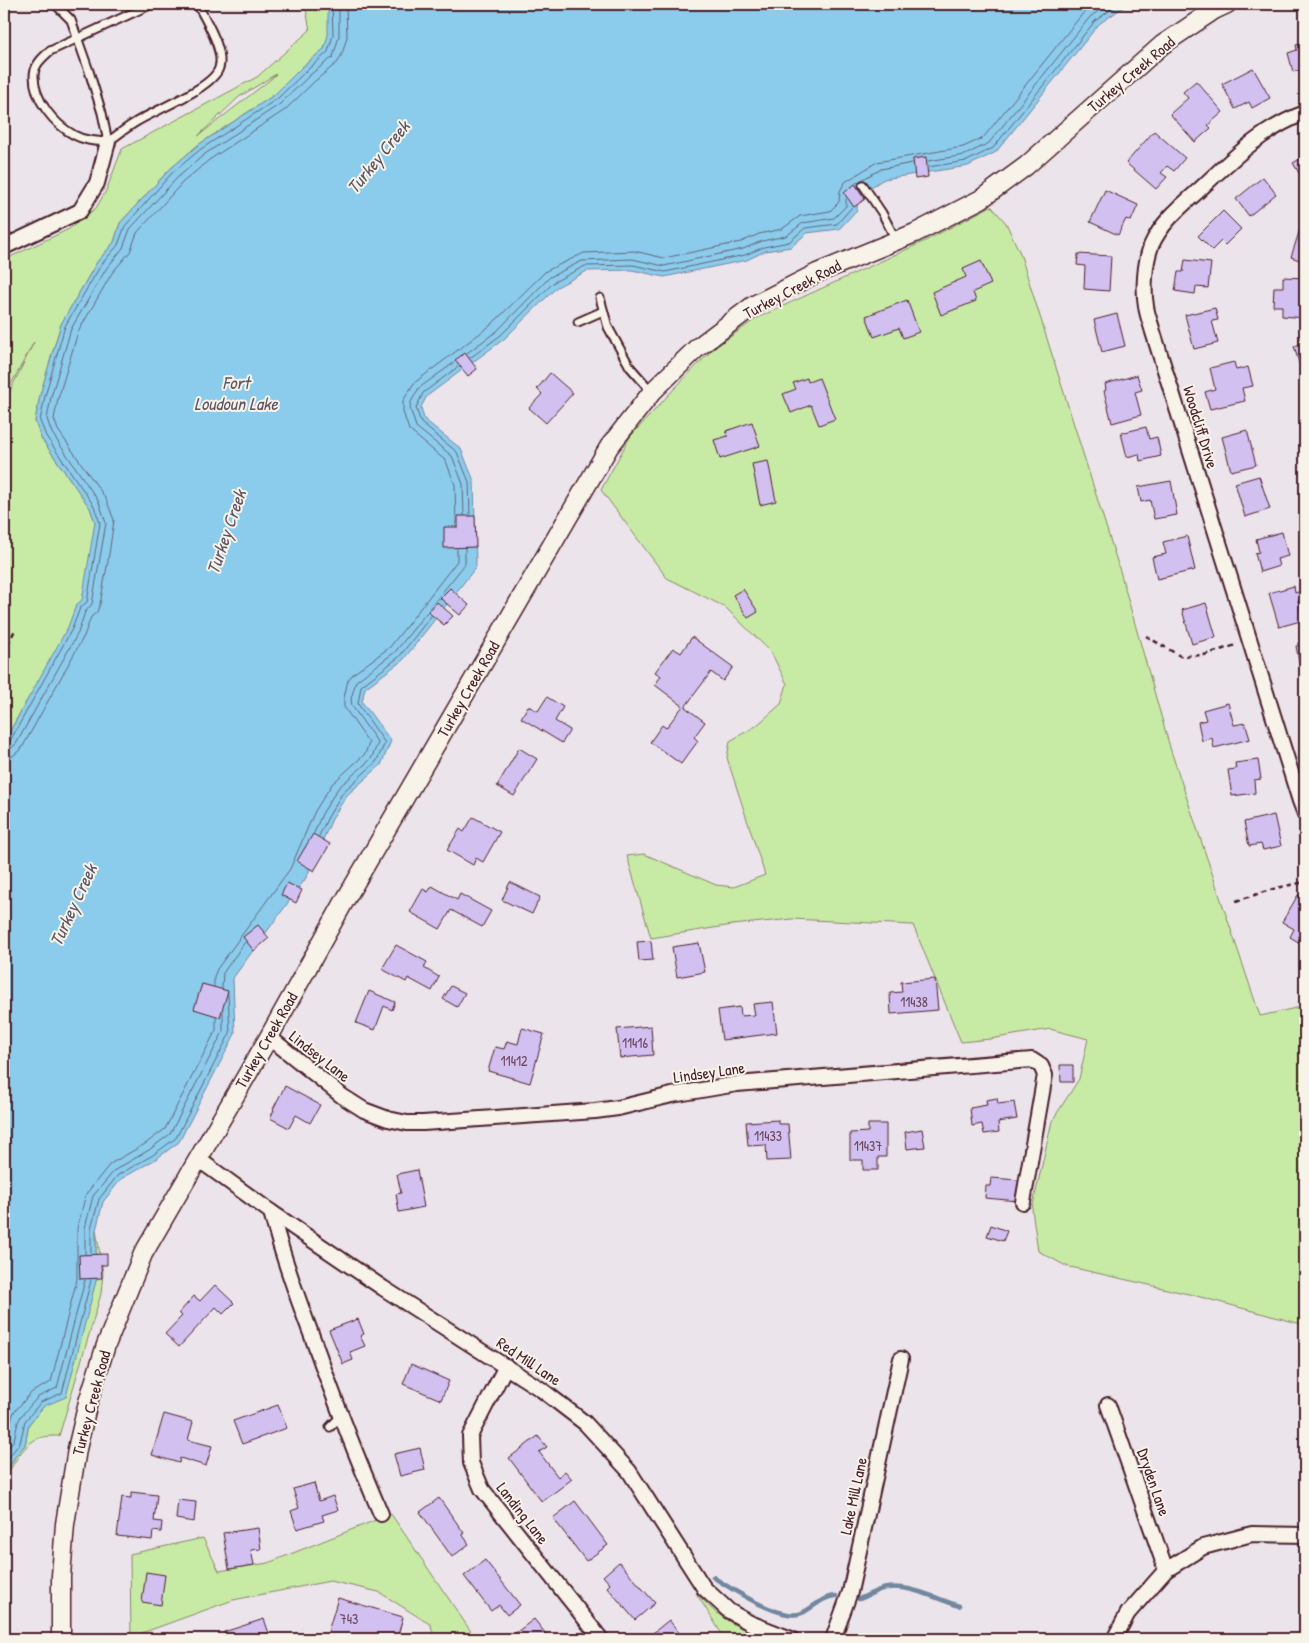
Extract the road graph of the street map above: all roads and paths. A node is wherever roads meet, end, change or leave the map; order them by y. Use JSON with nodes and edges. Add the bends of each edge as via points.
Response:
{"nodes":[{"id":1,"x":55,"y":4,"type":"edge"},
{"id":2,"x":152,"y":4,"type":"edge"},
{"id":3,"x":197,"y":4,"type":"edge"},
{"id":4,"x":1227,"y":4,"type":"edge"},
{"id":5,"x":77,"y":38,"type":"junction"},
{"id":6,"x":1305,"y":113,"type":"edge"},
{"id":7,"x":108,"y":142,"type":"junction"},
{"id":8,"x":863,"y":185,"type":"dead end"},
{"id":9,"x":896,"y":240,"type":"junction"},
{"id":10,"x":4,"y":247,"type":"edge"},
{"id":11,"x":600,"y":298,"type":"dead end"},
{"id":12,"x":603,"y":311,"type":"junction"},
{"id":13,"x":578,"y":322,"type":"dead end"},
{"id":14,"x":652,"y":392,"type":"junction"},
{"id":15,"x":16,"y":628,"type":"dead end"},
{"id":16,"x":1146,"y":636,"type":"dead end"},
{"id":17,"x":1250,"y":641,"type":"junction"},
{"id":18,"x":4,"y":652,"type":"edge"},
{"id":19,"x":1305,"y":814,"type":"edge"},
{"id":20,"x":1305,"y":882,"type":"edge"},
{"id":21,"x":1236,"y":901,"type":"dead end"},
{"id":22,"x":269,"y":1038,"type":"junction"},
{"id":23,"x":198,"y":1159,"type":"junction"},
{"id":24,"x":1023,"y":1202,"type":"dead end"},
{"id":25,"x":271,"y":1212,"type":"junction"},
{"id":26,"x":901,"y":1359,"type":"dead end"},
{"id":27,"x":506,"y":1366,"type":"junction"},
{"id":28,"x":1108,"y":1405,"type":"dead end"},
{"id":29,"x":341,"y":1416,"type":"junction"},
{"id":30,"x":330,"y":1427,"type":"dead end"},
{"id":31,"x":381,"y":1514,"type":"dead end"},
{"id":32,"x":1305,"y":1535,"type":"edge"},
{"id":33,"x":1166,"y":1570,"type":"junction"},
{"id":34,"x":61,"y":1639,"type":"edge"},
{"id":35,"x":601,"y":1639,"type":"edge"},
{"id":36,"x":791,"y":1639,"type":"edge"},
{"id":37,"x":833,"y":1639,"type":"edge"},
{"id":38,"x":1114,"y":1639,"type":"edge"}],
"edges":[{"from":1,"to":5,"type":"lane","via":[[71,20]]},
{"from":2,"to":5,"type":"lane"},
{"from":3,"to":7,"type":"lane","via":[[219,50],[219,69],[214,78],[137,121]]},
{"from":4,"to":9,"type":"street","name":"Turkey Creek Road","via":[[1162,45],[1026,166],[981,199]]},
{"from":5,"to":7,"type":"lane"},
{"from":5,"to":7,"type":"lane","via":[[40,59],[34,75],[36,88],[42,104],[62,128],[90,141]]},
{"from":6,"to":17,"type":"street","name":"Woodcliff Drive","via":[[1271,130],[1233,158],[1167,220],[1151,246],[1145,275],[1146,305],[1153,332]]},
{"from":7,"to":10,"type":"street","via":[[97,183],[80,211]]},
{"from":8,"to":9,"type":"lane"},
{"from":9,"to":14,"type":"street","name":"Turkey Creek Road","via":[[817,273],[754,305],[697,348]]},
{"from":11,"to":12,"type":"lane"},
{"from":12,"to":13,"type":"lane"},
{"from":12,"to":14,"type":"lane","via":[[630,367]]},
{"from":14,"to":22,"type":"street","name":"Turkey Creek Road","via":[[604,456],[344,902]]},
{"from":15,"to":18,"type":"path"},
{"from":16,"to":17,"type":"path","via":[[1180,656],[1189,657]]},
{"from":17,"to":19,"type":"street","name":"Woodcliff Drive"},
{"from":20,"to":21,"type":"path"},
{"from":22,"to":23,"type":"street","name":"Turkey Creek Road"},
{"from":22,"to":24,"type":"street","name":"Lindsey Lane","via":[[364,1110],[388,1119],[423,1124],[618,1108],[737,1084],[1032,1060],[1042,1066],[1045,1075]]},
{"from":23,"to":25,"type":"street","name":"Red Mill Lane"},
{"from":23,"to":34,"type":"street","name":"Turkey Creek Road","via":[[143,1254],[106,1345],[88,1402],[76,1449],[65,1524]]},
{"from":25,"to":27,"type":"street","name":"Red Mill Lane"},
{"from":25,"to":29,"type":"street"},
{"from":26,"to":37,"type":"street","name":"Lake Mill Lane","via":[[850,1592]]},
{"from":27,"to":35,"type":"street","name":"Landing Lane","via":[[470,1436],[471,1463],[482,1489]]},
{"from":27,"to":36,"type":"street","name":"Red Mill Lane","via":[[585,1422],[629,1471],[704,1588],[729,1611]]},
{"from":28,"to":33,"type":"street","name":"Dryden Lane"},
{"from":29,"to":30,"type":"lane"},
{"from":29,"to":31,"type":"street"},
{"from":32,"to":33,"type":"street","via":[[1252,1534],[1203,1547]]},
{"from":33,"to":38,"type":"street","via":[[1128,1613]]}]}
